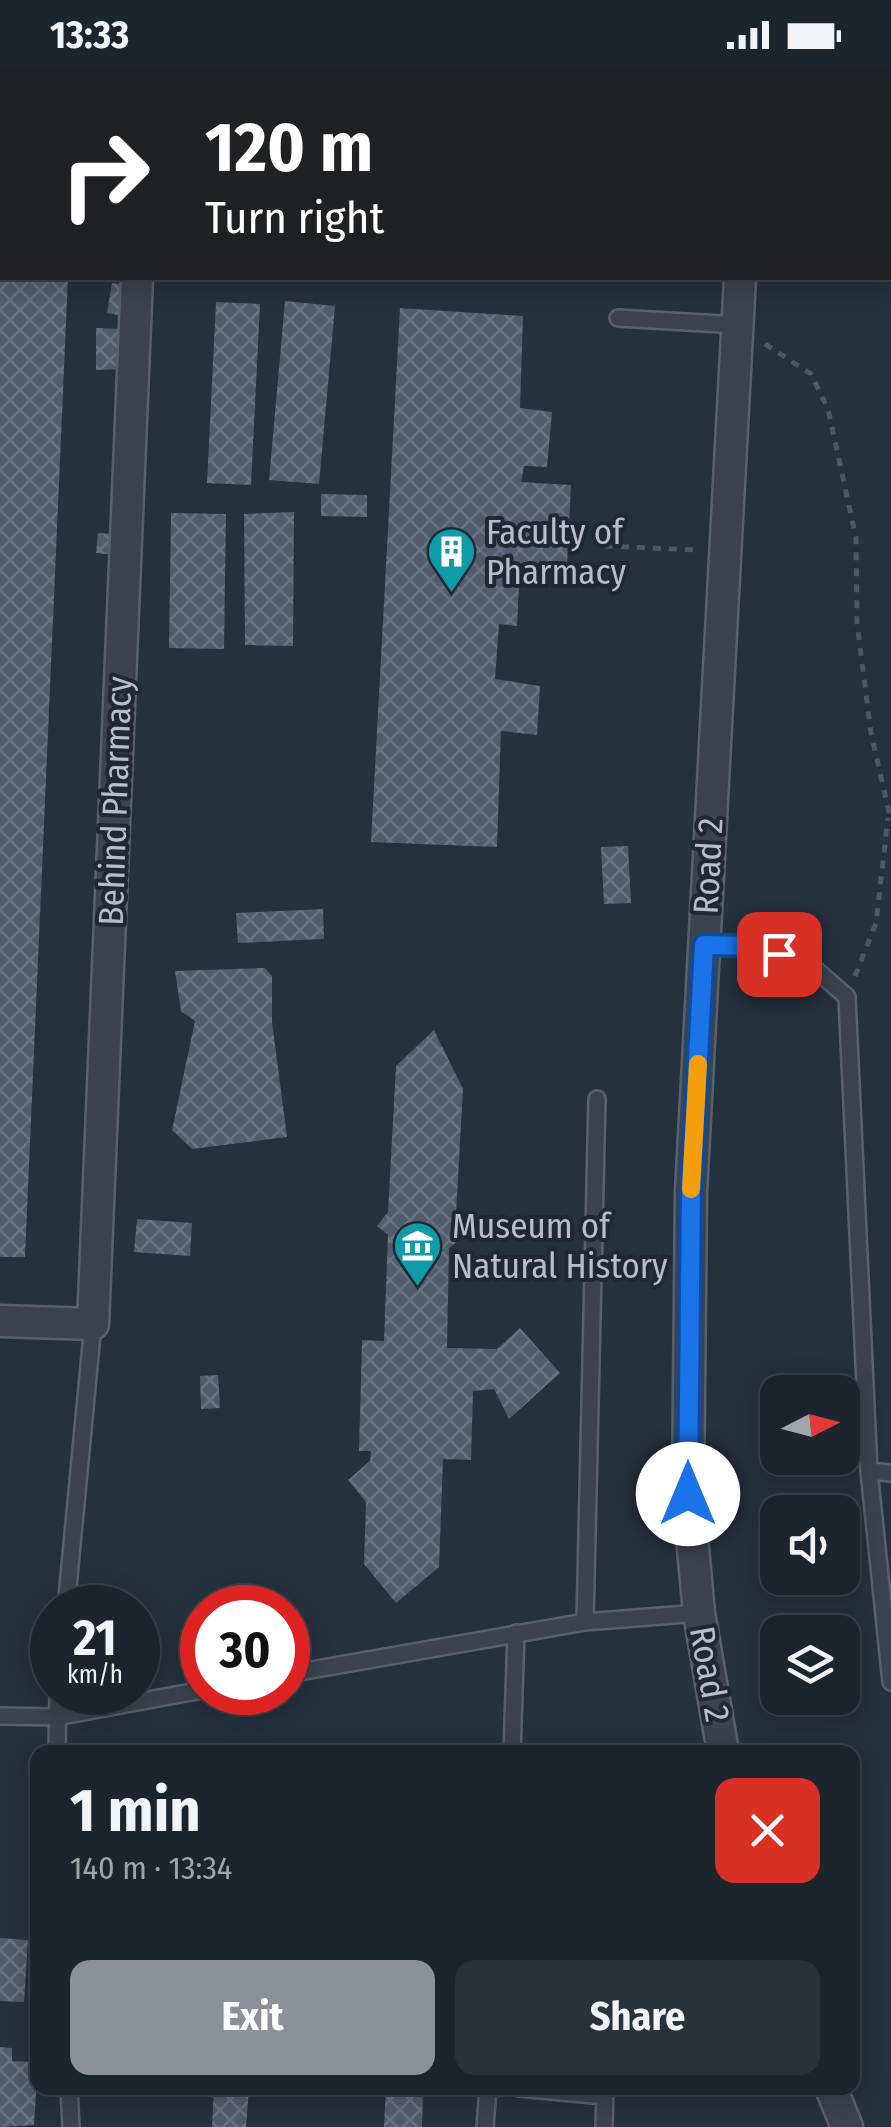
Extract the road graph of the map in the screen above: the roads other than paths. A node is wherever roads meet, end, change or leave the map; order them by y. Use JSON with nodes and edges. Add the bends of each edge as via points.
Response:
{"nodes":[{"id":1,"x":136,"y":280,"type":"edge"},
{"id":2,"x":740,"y":280,"type":"edge"},
{"id":3,"x":618,"y":318,"type":"dead end"},
{"id":4,"x":738,"y":325,"type":"junction"},
{"id":5,"x":704,"y":945,"type":"junction"},
{"id":6,"x":598,"y":1099,"type":"dead end"},
{"id":7,"x":0,"y":1322,"type":"edge"},
{"id":8,"x":93,"y":1324,"type":"junction"},
{"id":9,"x":869,"y":1471,"type":"junction"},
{"id":10,"x":891,"y":1472,"type":"edge"},
{"id":11,"x":68,"y":1585,"type":"edge"},
{"id":12,"x":700,"y":1614,"type":"junction"},
{"id":13,"x":585,"y":1622,"type":"junction"},
{"id":14,"x":516,"y":1633,"type":"junction"},
{"id":15,"x":310,"y":1670,"type":"edge"},
{"id":16,"x":891,"y":1682,"type":"edge"},
{"id":17,"x":180,"y":1694,"type":"edge"},
{"id":18,"x":0,"y":1716,"type":"edge"},
{"id":19,"x":56,"y":1717,"type":"junction"},
{"id":20,"x":57,"y":1745,"type":"edge"},
{"id":21,"x":512,"y":1745,"type":"edge"},
{"id":22,"x":722,"y":1745,"type":"edge"},
{"id":23,"x":69,"y":2095,"type":"edge"},
{"id":24,"x":487,"y":2095,"type":"edge"},
{"id":25,"x":604,"y":2095,"type":"edge"},
{"id":26,"x":834,"y":2095,"type":"edge"},
{"id":27,"x":71,"y":2127,"type":"edge"},
{"id":28,"x":485,"y":2127,"type":"edge"},
{"id":29,"x":604,"y":2127,"type":"edge"},
{"id":30,"x":847,"y":2127,"type":"edge"}],
"edges":[{"from":1,"to":8,"type":"street","name":"Behind Pharmacy"},
{"from":2,"to":4,"type":"street","name":"Road 2"},
{"from":3,"to":4,"type":"lane"},
{"from":4,"to":5,"type":"street","name":"Road 2"},
{"from":5,"to":9,"type":"lane","via":[[753,946],[806,961],[846,997]]},
{"from":5,"to":12,"type":"street","name":"Road 2","via":[[691,1192],[688,1494]]},
{"from":6,"to":13,"type":"lane"},
{"from":7,"to":8,"type":"street"},
{"from":8,"to":11,"type":"lane"},
{"from":9,"to":10,"type":"lane"},
{"from":9,"to":16,"type":"lane"},
{"from":12,"to":13,"type":"lane"},
{"from":12,"to":22,"type":"street","name":"Road 2"},
{"from":13,"to":14,"type":"lane"},
{"from":14,"to":15,"type":"lane"},
{"from":14,"to":21,"type":"lane"},
{"from":17,"to":19,"type":"lane"},
{"from":18,"to":19,"type":"lane"},
{"from":19,"to":20,"type":"lane"},
{"from":23,"to":27,"type":"lane"},
{"from":24,"to":28,"type":"lane"},
{"from":25,"to":29,"type":"lane"},
{"from":26,"to":30,"type":"street"}]}
